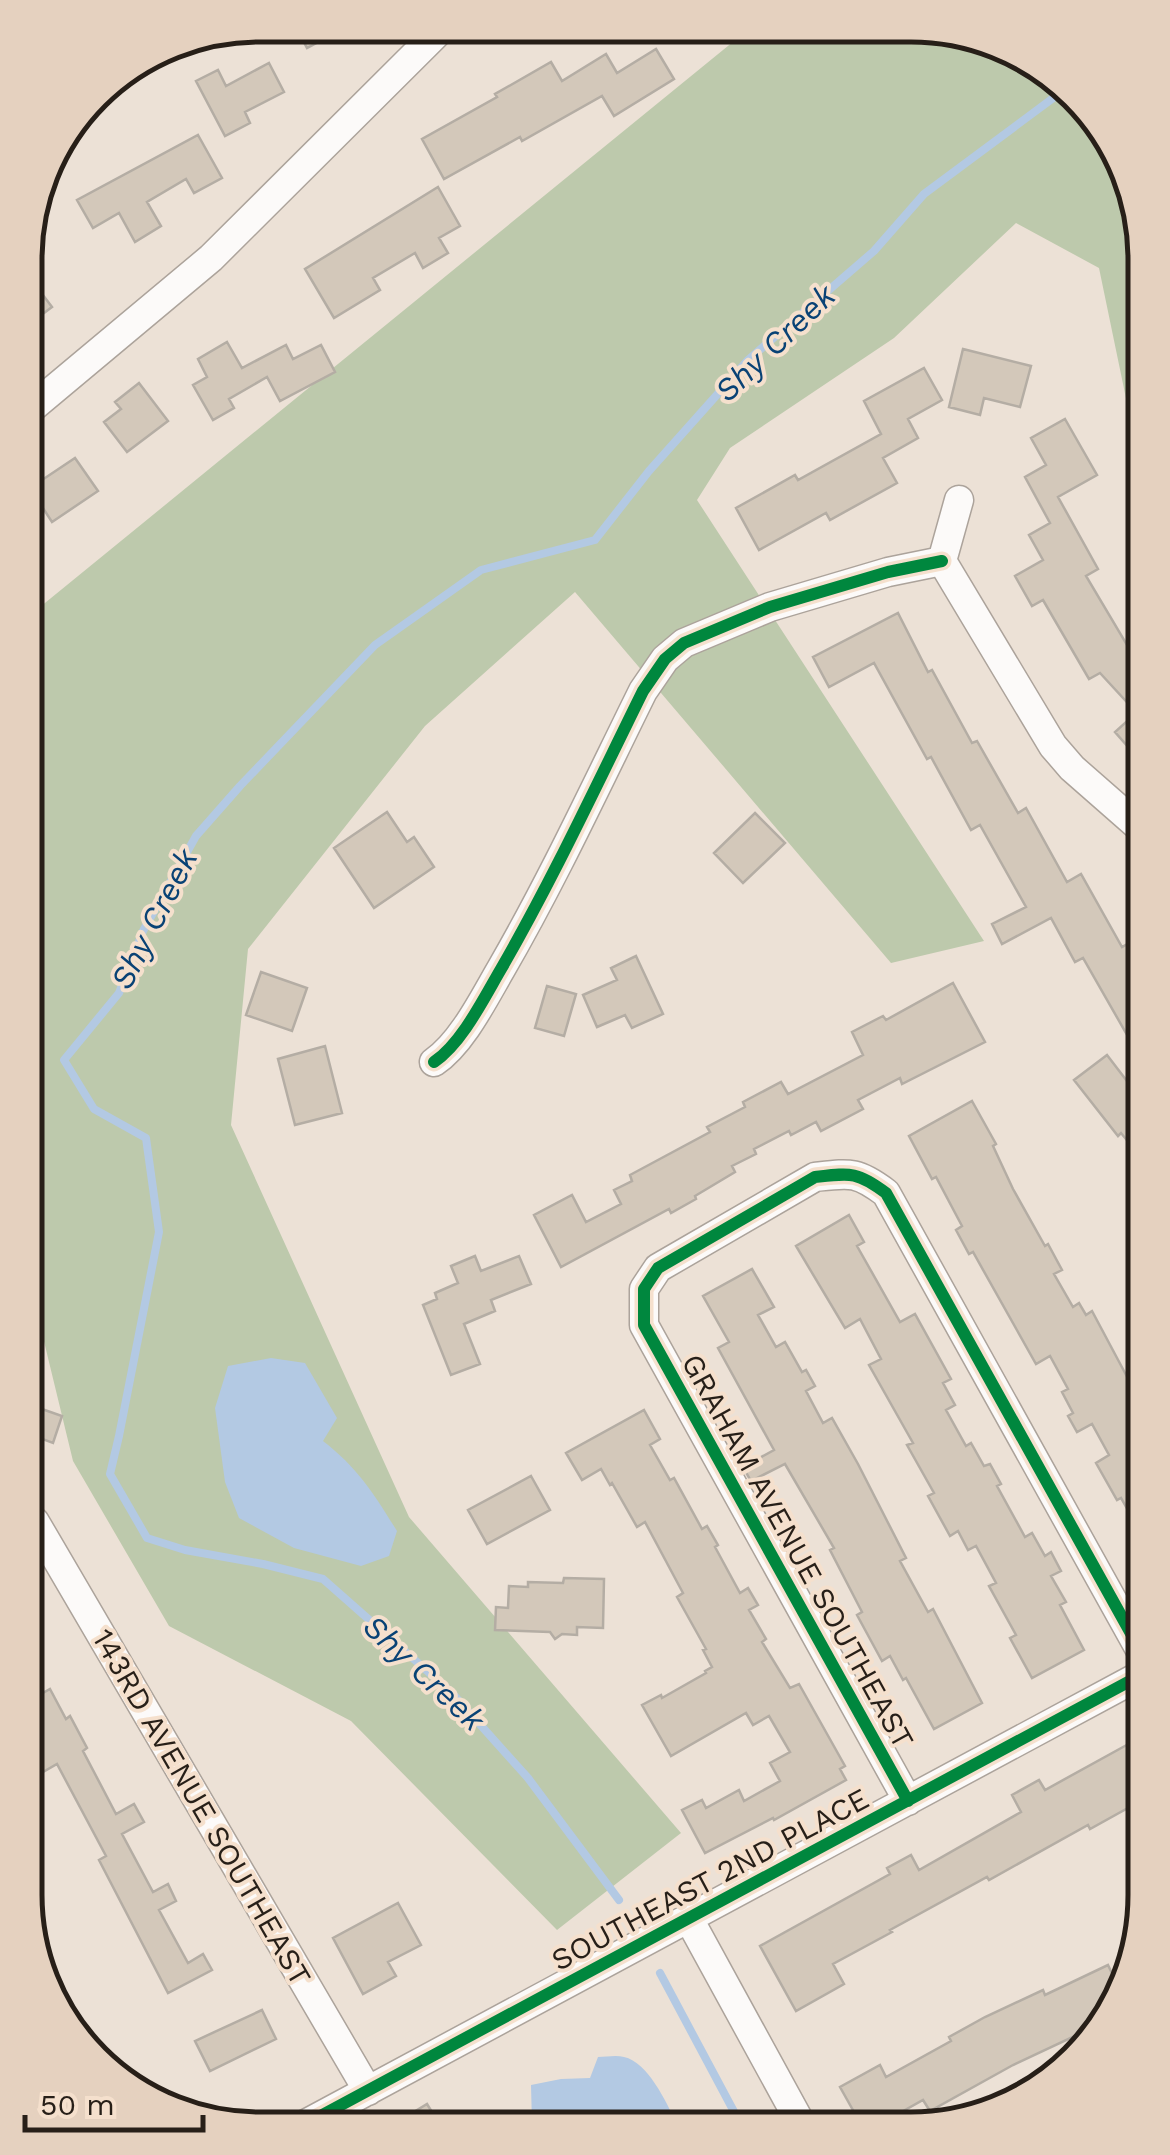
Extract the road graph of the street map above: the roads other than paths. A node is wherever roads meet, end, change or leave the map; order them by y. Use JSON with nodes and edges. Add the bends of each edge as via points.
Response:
{"nodes":[{"id":1,"x":428,"y":42,"type":"edge"},
{"id":2,"x":42,"y":399,"type":"edge"},
{"id":3,"x":959,"y":500,"type":"dead end"},
{"id":4,"x":942,"y":561,"type":"junction"},
{"id":5,"x":1128,"y":817,"type":"edge"},
{"id":6,"x":434,"y":1062,"type":"dead end"},
{"id":7,"x":42,"y":1534,"type":"edge"},
{"id":8,"x":1127,"y":1626,"type":"edge"},
{"id":9,"x":1127,"y":1683,"type":"edge"},
{"id":10,"x":908,"y":1801,"type":"junction"},
{"id":11,"x":689,"y":1919,"type":"junction"},
{"id":12,"x":368,"y":2090,"type":"junction"},
{"id":13,"x":328,"y":2112,"type":"edge"},
{"id":14,"x":795,"y":2112,"type":"edge"}],
"edges":[{"from":1,"to":2,"type":"street","via":[[212,258]]},
{"from":3,"to":4,"type":"street"},
{"from":4,"to":5,"type":"street","via":[[1053,746]]},
{"from":4,"to":6,"type":"street","via":[[770,607],[684,643],[665,660],[643,690],[540,902],[480,1006]]},
{"from":7,"to":12,"type":"street","name":"143RD AVENUE SOUTHEAST"},
{"from":8,"to":10,"type":"street","name":"GRAHAM AVENUE SOUTHEAST","via":[[886,1192],[864,1177],[815,1176],[658,1268],[644,1289],[644,1326]]},
{"from":9,"to":10,"type":"street","name":"SOUTHEAST 2ND PLACE"},
{"from":10,"to":11,"type":"street","name":"SOUTHEAST 2ND PLACE"},
{"from":11,"to":12,"type":"street","name":"SOUTHEAST 2ND PLACE"},
{"from":11,"to":14,"type":"street"},
{"from":12,"to":13,"type":"street","name":"SOUTHEAST 2ND PLACE"}]}
